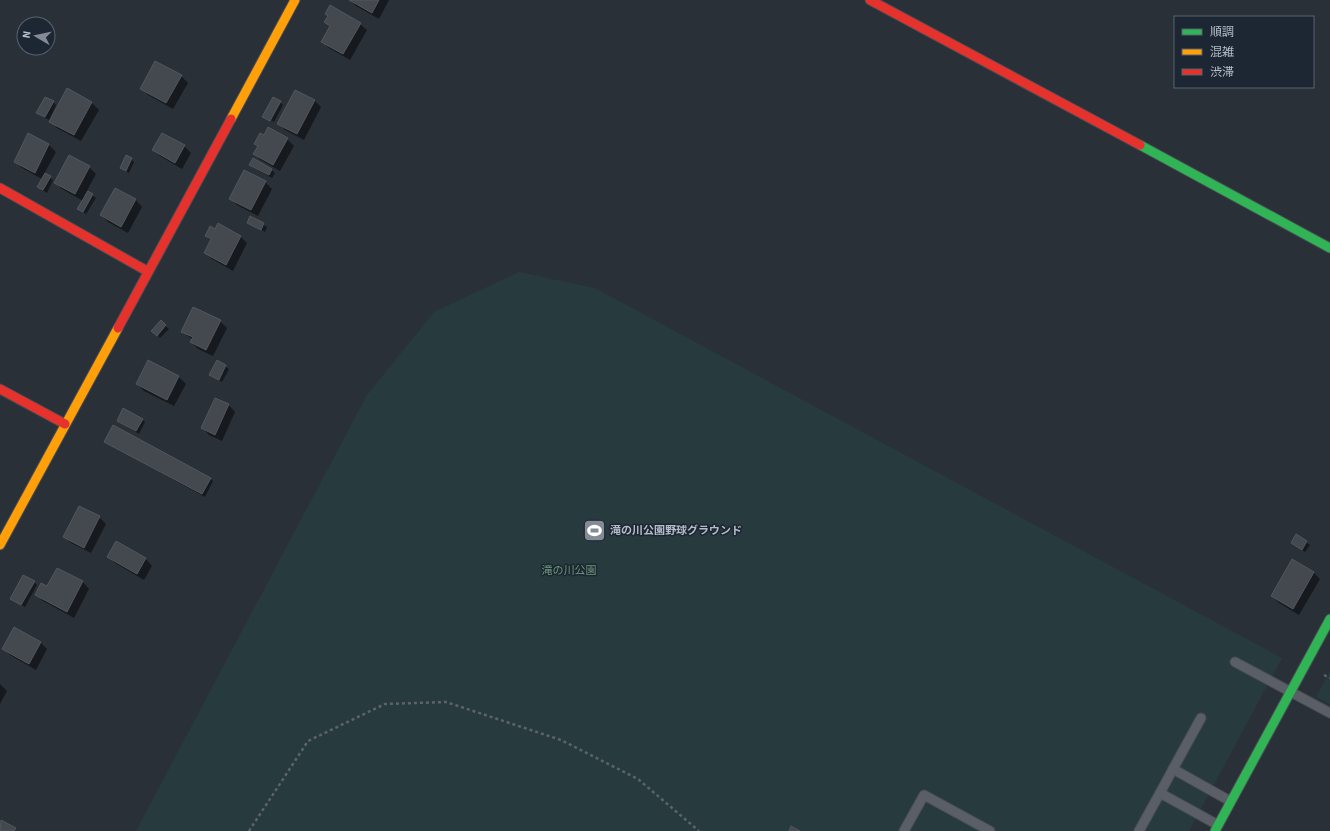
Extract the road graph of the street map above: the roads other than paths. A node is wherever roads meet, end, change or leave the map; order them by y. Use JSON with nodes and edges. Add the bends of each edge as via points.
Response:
{"nodes":[{"id":1,"x":295,"y":0,"type":"edge"},
{"id":2,"x":870,"y":0,"type":"edge"},
{"id":3,"x":0,"y":188,"type":"edge"},
{"id":4,"x":1330,"y":248,"type":"edge"},
{"id":5,"x":147,"y":271,"type":"junction"},
{"id":6,"x":0,"y":389,"type":"edge"},
{"id":7,"x":64,"y":424,"type":"junction"},
{"id":8,"x":0,"y":546,"type":"edge"},
{"id":9,"x":1330,"y":619,"type":"edge"},
{"id":10,"x":1235,"y":662,"type":"dead end"},
{"id":11,"x":1290,"y":691,"type":"junction"},
{"id":12,"x":1330,"y":713,"type":"edge"},
{"id":13,"x":1201,"y":718,"type":"dead end"},
{"id":14,"x":1173,"y":769,"type":"junction"},
{"id":15,"x":1160,"y":793,"type":"junction"},
{"id":16,"x":1230,"y":801,"type":"junction"},
{"id":17,"x":1217,"y":828,"type":"edge"},
{"id":18,"x":904,"y":831,"type":"edge"},
{"id":19,"x":990,"y":831,"type":"edge"},
{"id":20,"x":1139,"y":831,"type":"edge"}],
"edges":[{"from":1,"to":5,"type":"street"},
{"from":2,"to":4,"type":"street"},
{"from":3,"to":5,"type":"street"},
{"from":5,"to":7,"type":"street"},
{"from":6,"to":7,"type":"street"},
{"from":7,"to":8,"type":"street"},
{"from":9,"to":11,"type":"street"},
{"from":10,"to":11,"type":"lane"},
{"from":11,"to":12,"type":"lane"},
{"from":11,"to":16,"type":"street"},
{"from":13,"to":14,"type":"lane"},
{"from":14,"to":15,"type":"lane"},
{"from":14,"to":16,"type":"lane"},
{"from":15,"to":17,"type":"lane"},
{"from":15,"to":20,"type":"lane"},
{"from":16,"to":17,"type":"street"},
{"from":18,"to":19,"type":"lane","via":[[924,795]]}]}
